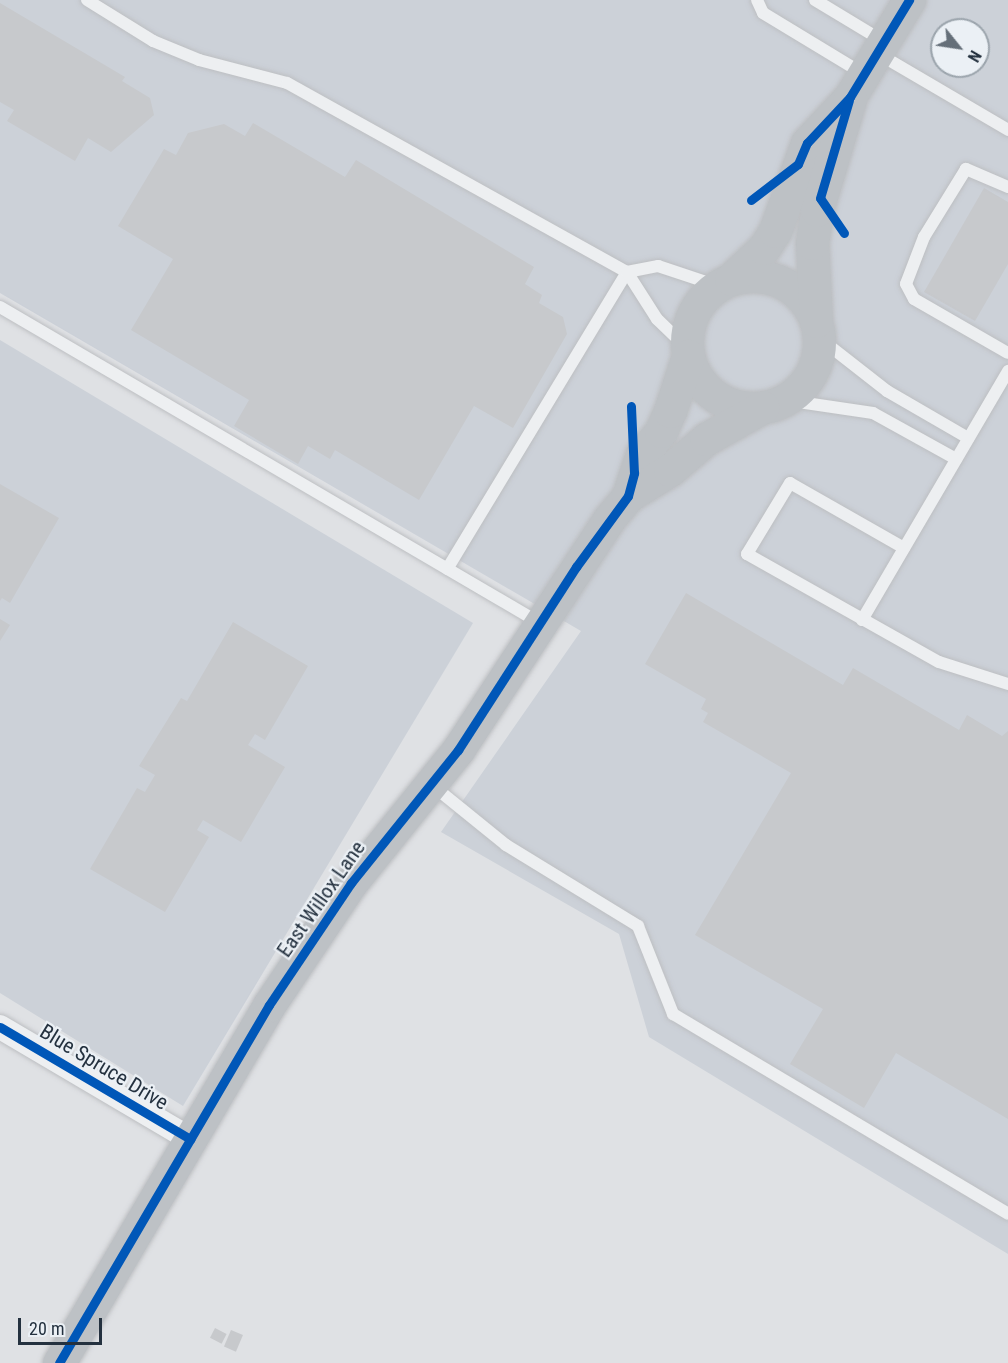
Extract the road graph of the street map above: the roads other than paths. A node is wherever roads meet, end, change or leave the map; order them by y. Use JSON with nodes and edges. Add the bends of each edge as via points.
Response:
{"nodes":[{"id":1,"x":87,"y":0,"type":"edge"},
{"id":2,"x":758,"y":0,"type":"edge"},
{"id":3,"x":815,"y":0,"type":"edge"},
{"id":4,"x":909,"y":0,"type":"edge"},
{"id":5,"x":869,"y":67,"type":"junction"},
{"id":6,"x":1008,"y":130,"type":"edge"},
{"id":7,"x":1008,"y":188,"type":"edge"},
{"id":8,"x":627,"y":272,"type":"junction"},
{"id":9,"x":725,"y":282,"type":"junction"},
{"id":10,"x":0,"y":307,"type":"edge"},
{"id":11,"x":817,"y":330,"type":"junction"},
{"id":12,"x":688,"y":352,"type":"junction"},
{"id":13,"x":1008,"y":353,"type":"edge"},
{"id":14,"x":1008,"y":371,"type":"edge"},
{"id":15,"x":774,"y":404,"type":"junction"},
{"id":16,"x":968,"y":438,"type":"junction"},
{"id":17,"x":956,"y":459,"type":"junction"},
{"id":18,"x":628,"y":496,"type":"junction"},
{"id":19,"x":903,"y":548,"type":"junction"},
{"id":20,"x":447,"y":569,"type":"junction"},
{"id":21,"x":862,"y":620,"type":"junction"},
{"id":22,"x":541,"y":624,"type":"junction"},
{"id":23,"x":1008,"y":684,"type":"edge"},
{"id":24,"x":431,"y":784,"type":"junction"},
{"id":25,"x":0,"y":1027,"type":"edge"},
{"id":26,"x":190,"y":1139,"type":"junction"},
{"id":27,"x":1008,"y":1214,"type":"edge"},
{"id":28,"x":58,"y":1363,"type":"edge"}],
"edges":[{"from":1,"to":8,"type":"lane","via":[[162,45],[199,60],[287,83]]},
{"from":2,"to":5,"type":"lane","via":[[763,13]]},
{"from":3,"to":5,"type":"lane"},
{"from":4,"to":5,"type":"main road"},
{"from":5,"to":6,"type":"lane"},
{"from":5,"to":9,"type":"main road","via":[[807,143],[775,231],[764,248]]},
{"from":5,"to":11,"type":"main road","via":[[817,210],[812,243]]},
{"from":7,"to":13,"type":"lane","via":[[966,169],[924,237],[906,284],[914,299]]},
{"from":8,"to":9,"type":"lane","via":[[658,266]]},
{"from":8,"to":12,"type":"lane","via":[[657,319]]},
{"from":8,"to":20,"type":"lane"},
{"from":9,"to":11,"type":"main road","via":[[753,275],[774,278],[793,288],[807,303]]},
{"from":9,"to":12,"type":"main road","via":[[700,301],[691,318]]},
{"from":10,"to":20,"type":"lane"},
{"from":11,"to":15,"type":"main road","via":[[814,367],[802,386]]},
{"from":11,"to":16,"type":"lane","via":[[887,391]]},
{"from":12,"to":15,"type":"main road","via":[[707,390],[743,407]]},
{"from":12,"to":18,"type":"main road","name":"East Willox Lane","via":[[670,411],[661,431],[642,454]]},
{"from":14,"to":16,"type":"lane"},
{"from":15,"to":17,"type":"lane","via":[[873,413]]},
{"from":15,"to":18,"type":"main road","name":"East Willox Lane","via":[[706,438],[670,470]]},
{"from":16,"to":17,"type":"lane"},
{"from":17,"to":19,"type":"lane"},
{"from":18,"to":22,"type":"main road","name":"East Willox Lane"},
{"from":19,"to":21,"type":"lane"},
{"from":19,"to":21,"type":"lane","via":[[790,483],[753,544],[747,555]]},
{"from":20,"to":22,"type":"lane"},
{"from":21,"to":23,"type":"lane","via":[[939,662]]},
{"from":22,"to":24,"type":"main road","name":"East Willox Lane","via":[[459,750]]},
{"from":24,"to":26,"type":"main road","name":"East Willox Lane","via":[[351,883],[269,1005]]},
{"from":24,"to":27,"type":"lane","via":[[506,845],[638,926],[673,1014]]},
{"from":25,"to":26,"type":"street","name":"Blue Spruce Drive"},
{"from":26,"to":28,"type":"main road","name":"East Willox Lane"}]}
